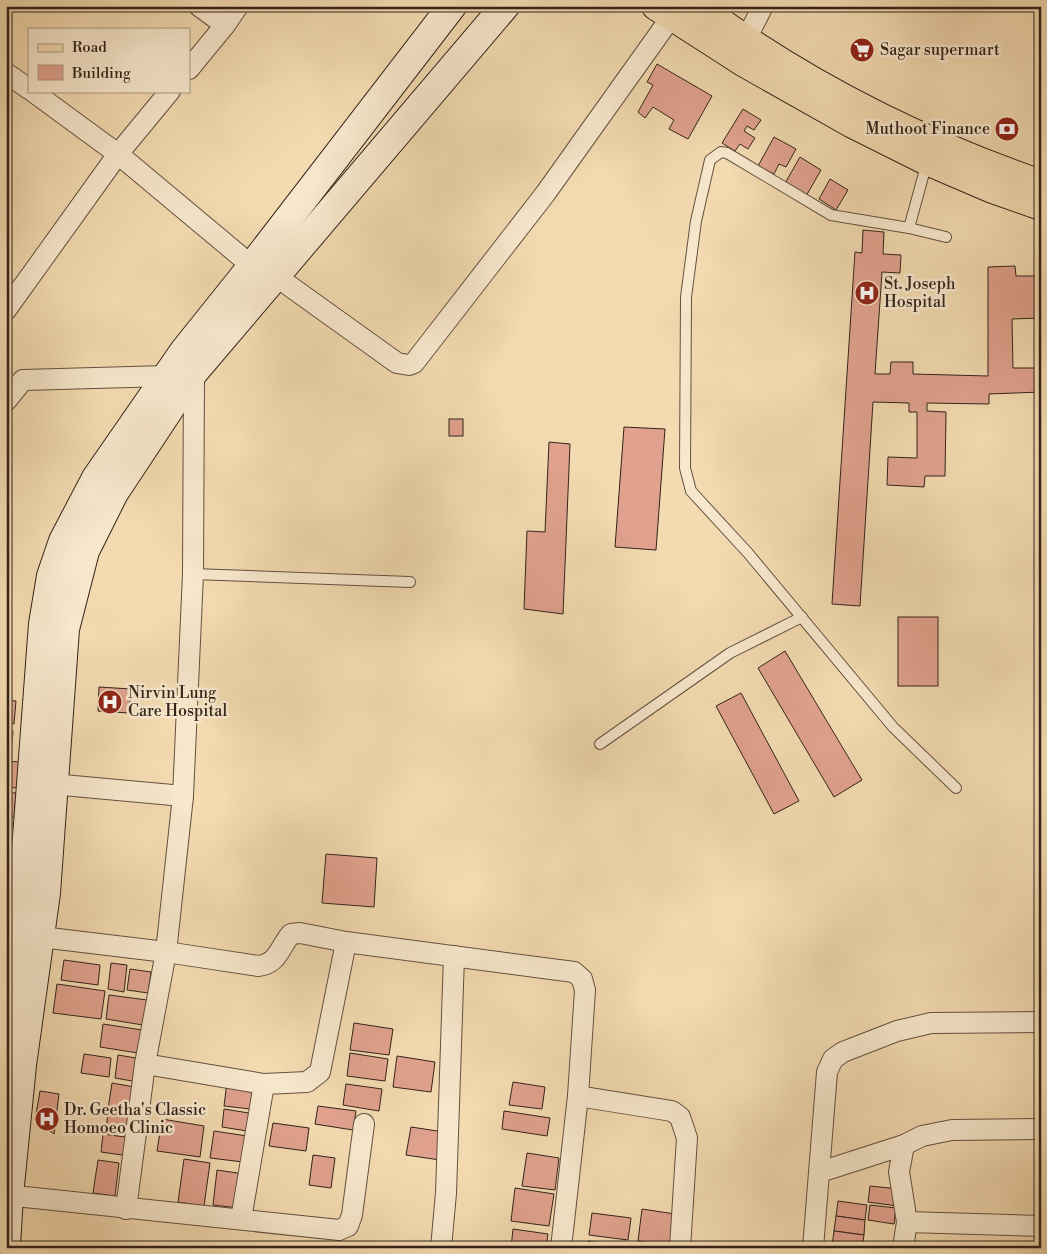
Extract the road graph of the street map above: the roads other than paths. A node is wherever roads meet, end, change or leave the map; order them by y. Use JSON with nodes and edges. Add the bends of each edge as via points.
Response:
{"nodes":[{"id":1,"x":199,"y":6,"type":"edge"},
{"id":2,"x":238,"y":6,"type":"edge"},
{"id":3,"x":452,"y":6,"type":"edge"},
{"id":4,"x":505,"y":6,"type":"edge"},
{"id":5,"x":698,"y":6,"type":"edge"},
{"id":6,"x":763,"y":6,"type":"edge"},
{"id":7,"x":664,"y":11,"type":"edge"},
{"id":8,"x":225,"y":25,"type":"junction"},
{"id":9,"x":744,"y":41,"type":"junction"},
{"id":10,"x":190,"y":68,"type":"edge"},
{"id":11,"x":6,"y":73,"type":"edge"},
{"id":12,"x":28,"y":89,"type":"edge"},
{"id":13,"x":33,"y":92,"type":"edge"},
{"id":14,"x":169,"y":92,"type":"edge"},
{"id":15,"x":118,"y":154,"type":"junction"},
{"id":16,"x":927,"y":161,"type":"junction"},
{"id":17,"x":1041,"y":184,"type":"edge"},
{"id":18,"x":1041,"y":206,"type":"edge"},
{"id":19,"x":909,"y":228,"type":"junction"},
{"id":20,"x":946,"y":237,"type":"dead end"},
{"id":21,"x":252,"y":266,"type":"junction"},
{"id":22,"x":277,"y":277,"type":"junction"},
{"id":23,"x":6,"y":310,"type":"edge"},
{"id":24,"x":194,"y":372,"type":"junction"},
{"id":25,"x":166,"y":376,"type":"junction"},
{"id":26,"x":6,"y":401,"type":"edge"},
{"id":27,"x":193,"y":574,"type":"junction"},
{"id":28,"x":410,"y":582,"type":"dead end"},
{"id":29,"x":802,"y":617,"type":"junction"},
{"id":30,"x":600,"y":744,"type":"dead end"},
{"id":31,"x":42,"y":783,"type":"junction"},
{"id":32,"x":956,"y":788,"type":"dead end"},
{"id":33,"x":183,"y":796,"type":"junction"},
{"id":34,"x":14,"y":890,"type":"edge"},
{"id":35,"x":41,"y":937,"type":"junction"},
{"id":36,"x":346,"y":942,"type":"junction"},
{"id":37,"x":166,"y":952,"type":"junction"},
{"id":38,"x":454,"y":956,"type":"junction"},
{"id":39,"x":6,"y":1021,"type":"edge"},
{"id":40,"x":1041,"y":1022,"type":"edge"},
{"id":41,"x":145,"y":1064,"type":"junction"},
{"id":42,"x":264,"y":1084,"type":"junction"},
{"id":43,"x":578,"y":1096,"type":"junction"},
{"id":44,"x":364,"y":1124,"type":"dead end"},
{"id":45,"x":1041,"y":1129,"type":"edge"},
{"id":46,"x":904,"y":1145,"type":"junction"},
{"id":47,"x":820,"y":1172,"type":"junction"},
{"id":48,"x":7,"y":1207,"type":"edge"},
{"id":49,"x":126,"y":1209,"type":"junction"},
{"id":50,"x":241,"y":1219,"type":"junction"},
{"id":51,"x":906,"y":1222,"type":"junction"},
{"id":52,"x":1041,"y":1226,"type":"edge"},
{"id":53,"x":6,"y":1246,"type":"edge"},
{"id":54,"x":441,"y":1248,"type":"edge"},
{"id":55,"x":561,"y":1248,"type":"edge"},
{"id":56,"x":680,"y":1248,"type":"edge"},
{"id":57,"x":813,"y":1248,"type":"edge"},
{"id":58,"x":903,"y":1248,"type":"edge"}],
"edges":[{"from":1,"to":8,"type":"street"},
{"from":2,"to":8,"type":"street"},
{"from":3,"to":21,"type":"main road"},
{"from":4,"to":22,"type":"main road"},
{"from":5,"to":9,"type":"main road"},
{"from":6,"to":9,"type":"street"},
{"from":7,"to":16,"type":"main road","via":[[803,98]]},
{"from":7,"to":22,"type":"street","via":[[545,194],[414,363],[397,363]]},
{"from":8,"to":10,"type":"street"},
{"from":9,"to":17,"type":"main road","via":[[930,140],[996,170]]},
{"from":11,"to":12,"type":"street"},
{"from":13,"to":15,"type":"street"},
{"from":14,"to":15,"type":"street"},
{"from":15,"to":21,"type":"street"},
{"from":15,"to":23,"type":"street"},
{"from":16,"to":18,"type":"main road"},
{"from":16,"to":19,"type":"lane"},
{"from":19,"to":20,"type":"lane"},
{"from":19,"to":29,"type":"lane","via":[[831,215],[727,153],[721,152],[710,160],[696,221],[686,297],[687,482]]},
{"from":21,"to":25,"type":"main road"},
{"from":22,"to":24,"type":"main road"},
{"from":24,"to":27,"type":"street"},
{"from":24,"to":31,"type":"main road","via":[[114,493],[85,551],[66,629]]},
{"from":25,"to":26,"type":"street","via":[[23,380]]},
{"from":25,"to":31,"type":"main road","via":[[96,478],[63,541],[51,576],[43,624]]},
{"from":27,"to":28,"type":"lane"},
{"from":27,"to":33,"type":"street"},
{"from":29,"to":30,"type":"lane","via":[[730,653]]},
{"from":29,"to":32,"type":"lane","via":[[894,727]]},
{"from":31,"to":33,"type":"street"},
{"from":31,"to":34,"type":"main road"},
{"from":31,"to":35,"type":"main road"},
{"from":33,"to":37,"type":"street"},
{"from":34,"to":39,"type":"main road"},
{"from":35,"to":37,"type":"street"},
{"from":35,"to":48,"type":"main road","via":[[22,1065]]},
{"from":36,"to":37,"type":"street","via":[[291,934],[275,960],[258,966]]},
{"from":36,"to":38,"type":"street"},
{"from":36,"to":42,"type":"street","via":[[320,1072],[306,1082]]},
{"from":37,"to":41,"type":"street"},
{"from":38,"to":43,"type":"street","via":[[574,972],[582,979],[585,990]]},
{"from":38,"to":54,"type":"street","via":[[446,1193]]},
{"from":40,"to":47,"type":"street","via":[[932,1023],[897,1030],[844,1052],[833,1060],[827,1072]]},
{"from":41,"to":42,"type":"street"},
{"from":41,"to":49,"type":"street"},
{"from":42,"to":50,"type":"street"},
{"from":43,"to":55,"type":"street"},
{"from":43,"to":56,"type":"street","via":[[672,1111],[680,1117],[686,1138]]},
{"from":44,"to":50,"type":"street","via":[[348,1226],[328,1230]]},
{"from":45,"to":46,"type":"street","via":[[952,1130],[922,1136]]},
{"from":46,"to":47,"type":"street"},
{"from":46,"to":51,"type":"street","via":[[899,1172]]},
{"from":47,"to":57,"type":"street"},
{"from":48,"to":49,"type":"street"},
{"from":48,"to":53,"type":"main road"},
{"from":49,"to":50,"type":"street"},
{"from":51,"to":52,"type":"street"},
{"from":51,"to":58,"type":"street"}]}
